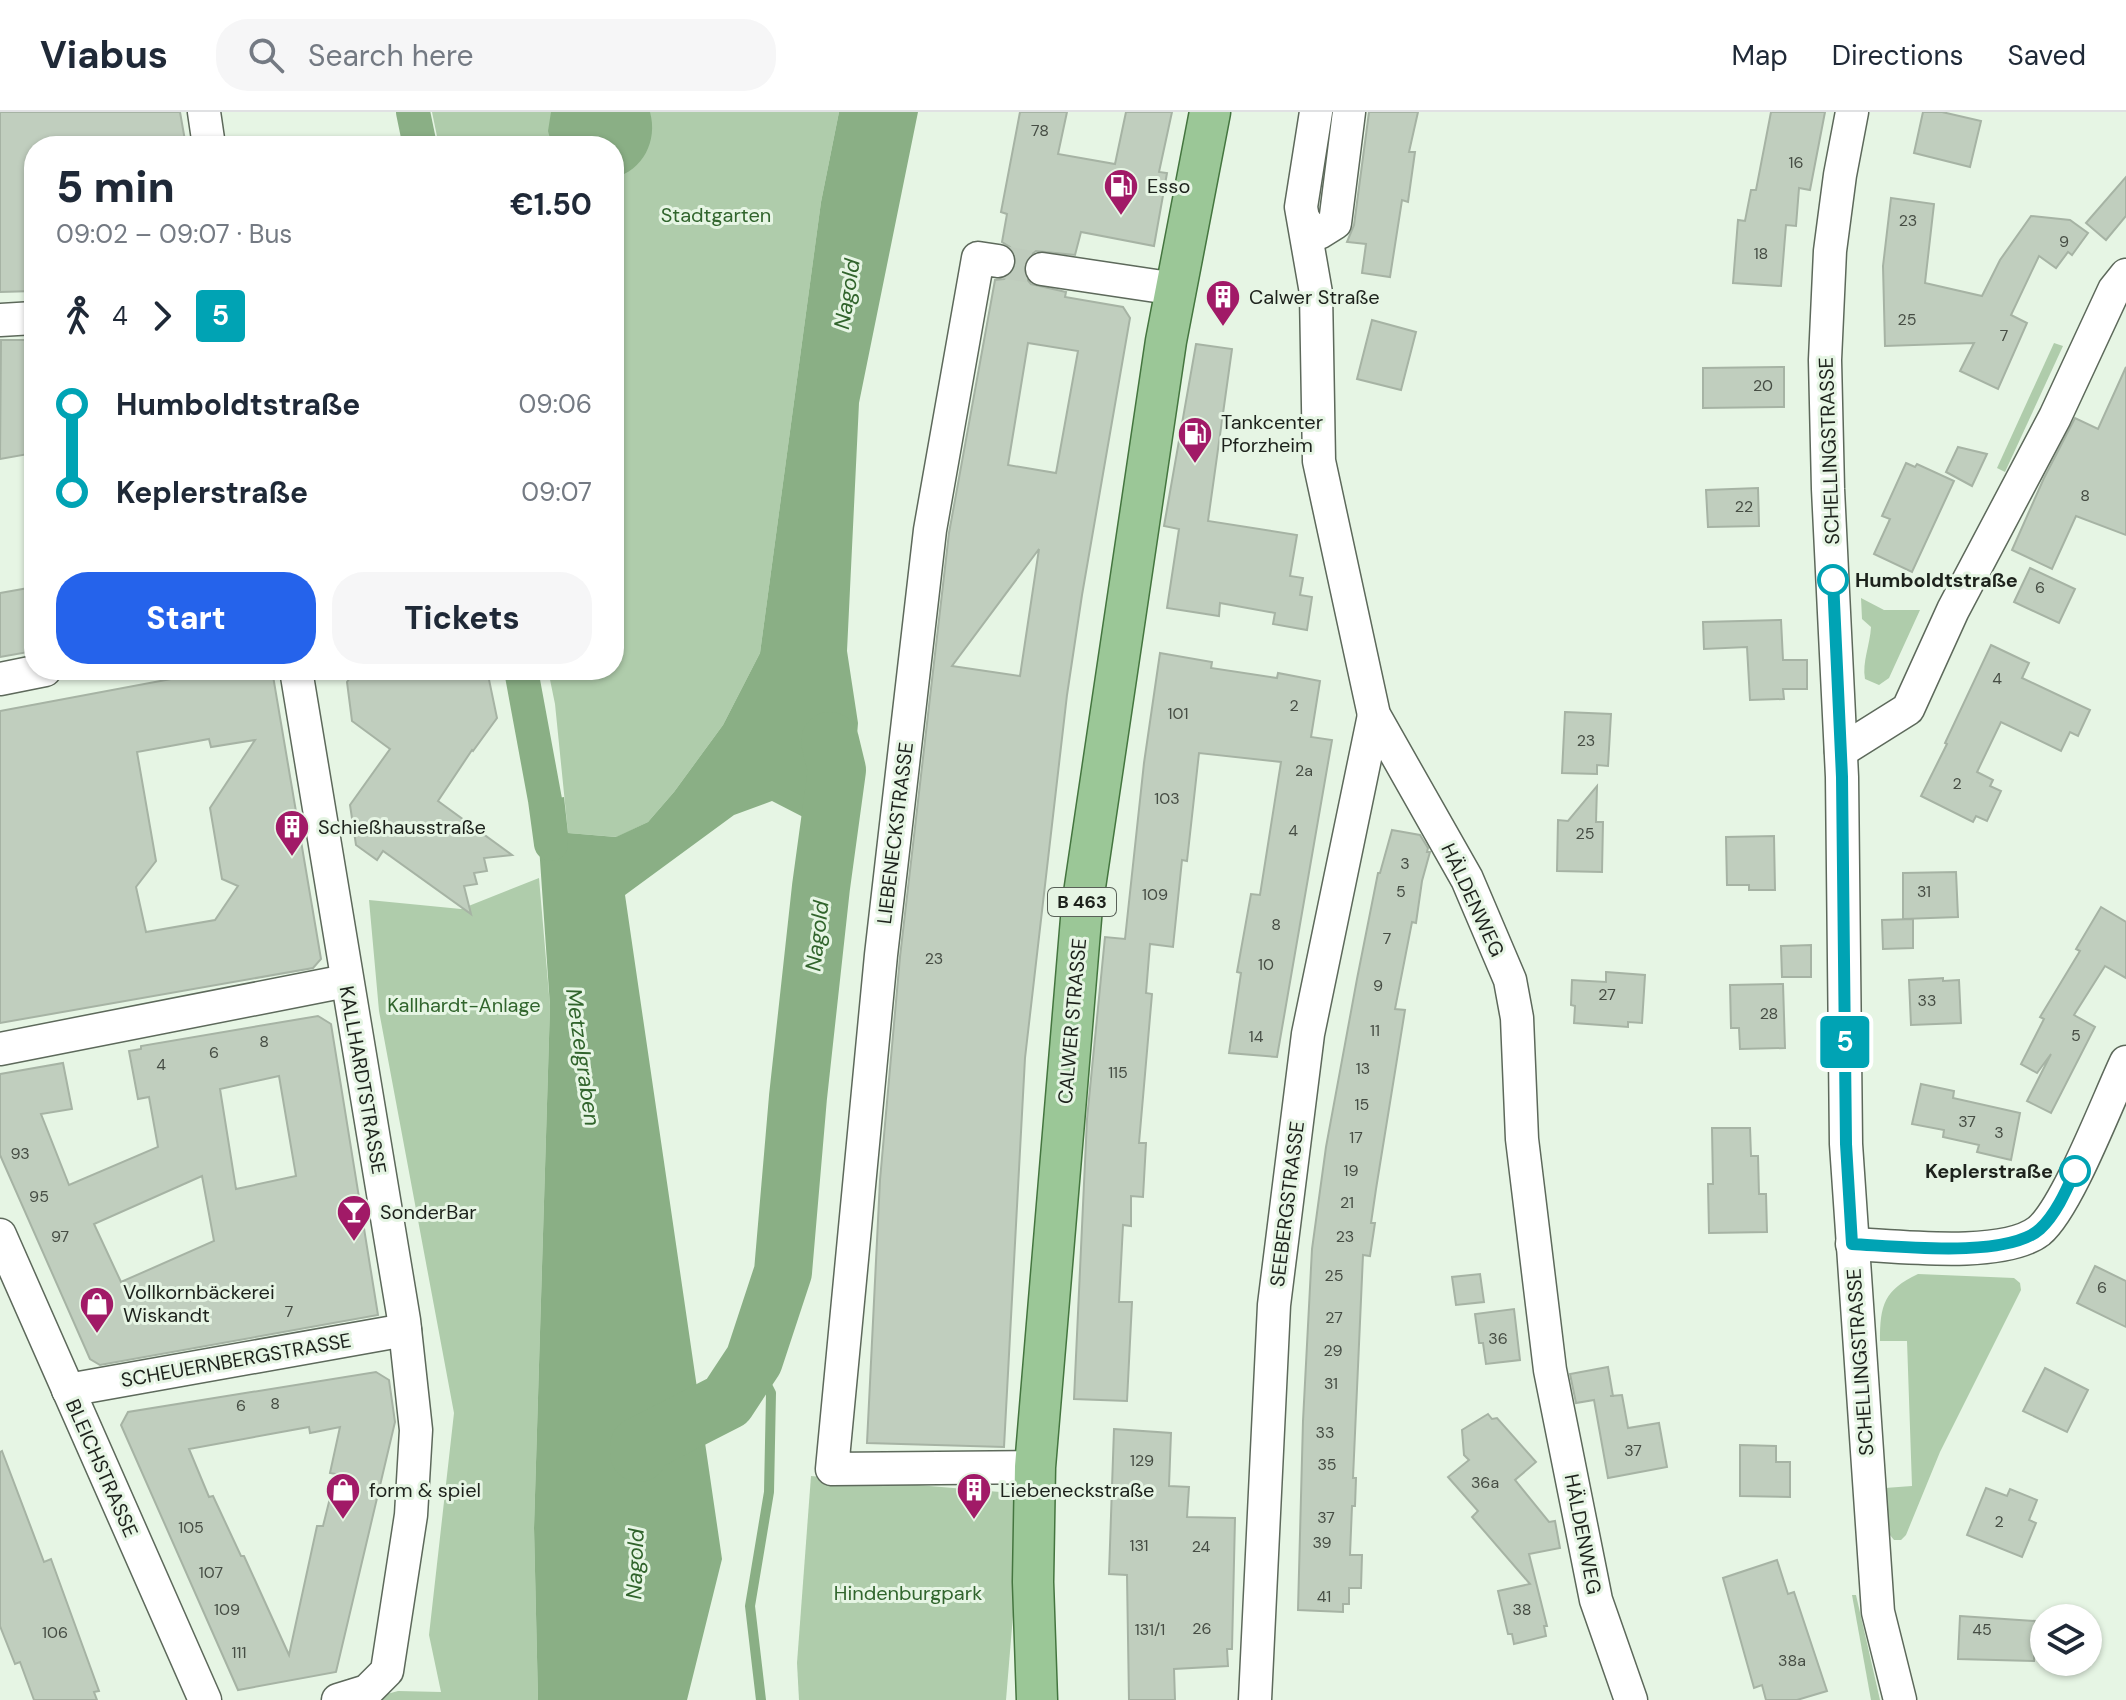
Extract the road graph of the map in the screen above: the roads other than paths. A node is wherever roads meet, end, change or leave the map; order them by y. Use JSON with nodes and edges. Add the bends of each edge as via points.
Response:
{"nodes":[{"id":1,"x":204,"y":112,"type":"edge"},
{"id":2,"x":1210,"y":112,"type":"edge"},
{"id":3,"x":1316,"y":112,"type":"edge"},
{"id":4,"x":1349,"y":112,"type":"edge"},
{"id":5,"x":1852,"y":112,"type":"edge"},
{"id":6,"x":208,"y":136,"type":"edge"},
{"id":7,"x":1305,"y":221,"type":"junction"},
{"id":8,"x":988,"y":260,"type":"dead end"},
{"id":9,"x":1042,"y":269,"type":"tunnel mouth"},
{"id":10,"x":2126,"y":275,"type":"edge"},
{"id":11,"x":1176,"y":289,"type":"junction"},
{"id":12,"x":24,"y":319,"type":"edge"},
{"id":13,"x":0,"y":320,"type":"edge"},
{"id":14,"x":24,"y":674,"type":"edge"},
{"id":15,"x":0,"y":679,"type":"edge"},
{"id":16,"x":298,"y":680,"type":"edge"},
{"id":17,"x":1374,"y":715,"type":"junction"},
{"id":18,"x":1841,"y":751,"type":"junction"},
{"id":19,"x":346,"y":981,"type":"junction"},
{"id":20,"x":0,"y":1049,"type":"edge"},
{"id":21,"x":2126,"y":1062,"type":"edge"},
{"id":22,"x":0,"y":1235,"type":"edge"},
{"id":23,"x":1852,"y":1244,"type":"junction"},
{"id":24,"x":405,"y":1330,"type":"junction"},
{"id":25,"x":68,"y":1390,"type":"junction"},
{"id":26,"x":1035,"y":1467,"type":"junction"},
{"id":27,"x":205,"y":1700,"type":"edge"},
{"id":28,"x":338,"y":1700,"type":"edge"},
{"id":29,"x":1037,"y":1700,"type":"edge"},
{"id":30,"x":1255,"y":1700,"type":"edge"},
{"id":31,"x":1631,"y":1700,"type":"edge"},
{"id":32,"x":1900,"y":1700,"type":"edge"}],
"edges":[{"from":1,"to":6,"type":"street"},
{"from":2,"to":11,"type":"main road","name":"CALWER STRASSE","number":"B 463"},
{"from":3,"to":7,"type":"street","name":"HÄLDENWEG","via":[[1301,207]]},
{"from":4,"to":7,"type":"street","via":[[1335,223],[1319,233],[1310,231]]},
{"from":5,"to":18,"type":"street","name":"SCHELLINGSTRASSE","via":[[1835,210],[1826,317]]},
{"from":7,"to":17,"type":"street","name":"HÄLDENWEG","via":[[1316,293],[1319,461]]},
{"from":8,"to":26,"type":"street","name":"LIEBENECKSTRASSE","via":[[930,530],[881,955],[832,1469]]},
{"from":9,"to":11,"type":"street"},
{"from":10,"to":18,"type":"street","via":[[1953,610],[1908,709]]},
{"from":11,"to":26,"type":"main road","name":"CALWER STRASSE","number":"B 463","via":[[1082,907]]},
{"from":12,"to":13,"type":"street"},
{"from":14,"to":15,"type":"street"},
{"from":16,"to":19,"type":"street","name":"KALLHARDTSTRASSE"},
{"from":17,"to":30,"type":"street","name":"SEEBERGSTRASSE","via":[[1308,1034],[1274,1305]]},
{"from":17,"to":31,"type":"street","name":"HÄLDENWEG","via":[[1467,879],[1510,980],[1517,1018],[1522,1139],[1550,1370],[1596,1600]]},
{"from":18,"to":23,"type":"street","name":"SCHELLINGSTRASSE"},
{"from":19,"to":20,"type":"street"},
{"from":19,"to":24,"type":"street","name":"KALLHARDTSTRASSE"},
{"from":21,"to":23,"type":"street","via":[[2065,1194],[2038,1231],[2008,1244],[1976,1248]]},
{"from":22,"to":25,"type":"street","name":"BLEICHSTRASSE"},
{"from":23,"to":32,"type":"street","name":"SCHELLINGSTRASSE","via":[[1878,1612]]},
{"from":24,"to":25,"type":"street","name":"SCHEUERNBERGSTRASSE"},
{"from":24,"to":28,"type":"street","name":"KALLHARDTSTRASSE","via":[[416,1430],[411,1515],[392,1651],[387,1671],[367,1691]]},
{"from":25,"to":27,"type":"street","name":"BLEICHSTRASSE"},
{"from":26,"to":29,"type":"main road","name":"CALWER STRASSE","number":"B 463"}]}
